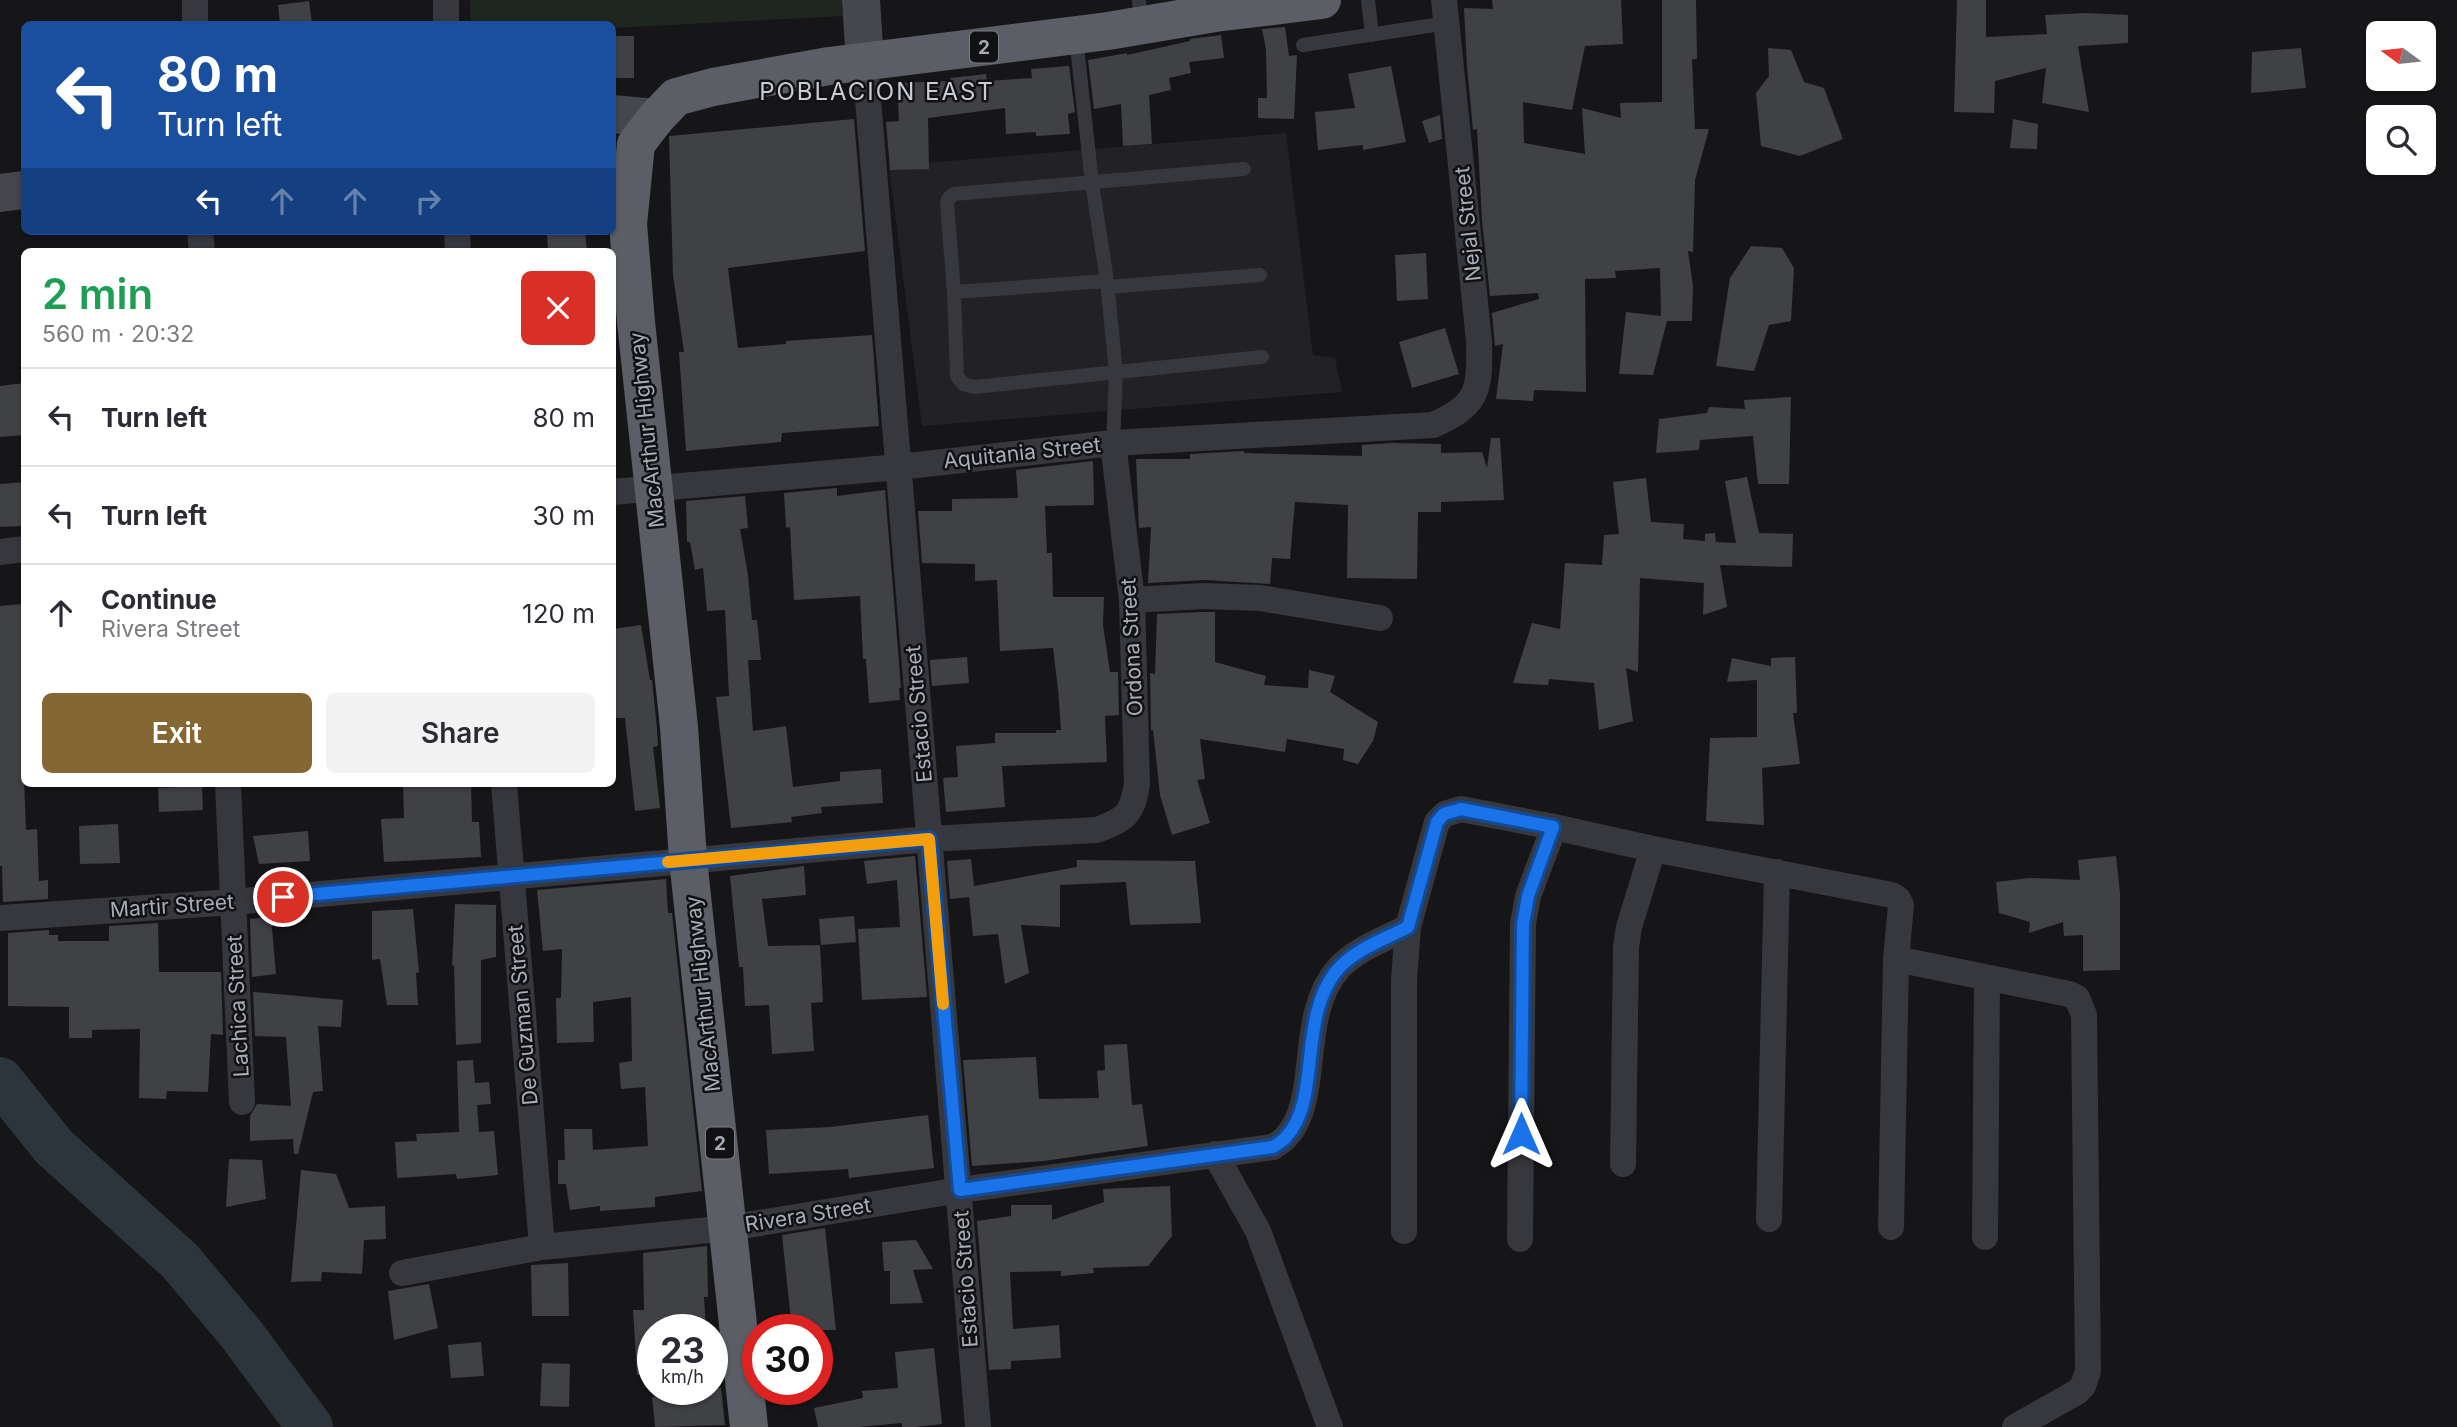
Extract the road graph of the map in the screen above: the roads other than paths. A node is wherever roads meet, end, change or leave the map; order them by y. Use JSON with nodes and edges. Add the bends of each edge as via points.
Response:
{"nodes":[{"id":1,"x":195,"y":0,"type":"edge"},
{"id":2,"x":446,"y":0,"type":"edge"},
{"id":3,"x":861,"y":0,"type":"edge"},
{"id":4,"x":1322,"y":0,"type":"edge"},
{"id":5,"x":1368,"y":0,"type":"edge"},
{"id":6,"x":1140,"y":12,"type":"edge"},
{"id":7,"x":1446,"y":12,"type":"edge"},
{"id":8,"x":195,"y":21,"type":"edge"},
{"id":9,"x":446,"y":21,"type":"edge"},
{"id":10,"x":1075,"y":34,"type":"junction"},
{"id":11,"x":1372,"y":35,"type":"junction"},
{"id":12,"x":1303,"y":45,"type":"dead end"},
{"id":13,"x":865,"y":63,"type":"junction"},
{"id":14,"x":616,"y":114,"type":"edge"},
{"id":15,"x":656,"y":118,"type":"junction"},
{"id":16,"x":1244,"y":169,"type":"dead end"},
{"id":17,"x":1091,"y":183,"type":"junction"},
{"id":18,"x":21,"y":190,"type":"edge"},
{"id":19,"x":0,"y":192,"type":"edge"},
{"id":20,"x":1261,"y":275,"type":"dead end"},
{"id":21,"x":1107,"y":284,"type":"junction"},
{"id":22,"x":954,"y":292,"type":"junction"},
{"id":23,"x":1262,"y":357,"type":"dead end"},
{"id":24,"x":1116,"y":373,"type":"junction"},
{"id":25,"x":1433,"y":425,"type":"joint"},
{"id":26,"x":1113,"y":443,"type":"junction"},
{"id":27,"x":899,"y":467,"type":"junction"},
{"id":28,"x":653,"y":487,"type":"junction"},
{"id":29,"x":616,"y":492,"type":"edge"},
{"id":30,"x":21,"y":549,"type":"edge"},
{"id":31,"x":0,"y":552,"type":"edge"},
{"id":32,"x":1132,"y":600,"type":"junction"},
{"id":33,"x":1380,"y":618,"type":"dead end"},
{"id":34,"x":228,"y":787,"type":"edge"},
{"id":35,"x":504,"y":787,"type":"edge"},
{"id":36,"x":1553,"y":827,"type":"junction"},
{"id":37,"x":1097,"y":830,"type":"joint"},
{"id":38,"x":929,"y":839,"type":"junction"},
{"id":39,"x":1653,"y":849,"type":"junction"},
{"id":40,"x":688,"y":859,"type":"junction"},
{"id":41,"x":1777,"y":872,"type":"junction"},
{"id":42,"x":513,"y":877,"type":"junction"},
{"id":43,"x":232,"y":901,"type":"junction"},
{"id":44,"x":0,"y":918,"type":"edge"},
{"id":45,"x":1408,"y":927,"type":"junction"},
{"id":46,"x":1896,"y":959,"type":"junction"},
{"id":47,"x":1987,"y":978,"type":"junction"},
{"id":48,"x":243,"y":1102,"type":"dead end"},
{"id":49,"x":1215,"y":1154,"type":"junction"},
{"id":50,"x":1623,"y":1164,"type":"dead end"},
{"id":51,"x":960,"y":1190,"type":"junction"},
{"id":52,"x":1769,"y":1219,"type":"dead end"},
{"id":53,"x":1891,"y":1227,"type":"dead end"},
{"id":54,"x":729,"y":1228,"type":"junction"},
{"id":55,"x":1404,"y":1231,"type":"dead end"},
{"id":56,"x":1985,"y":1237,"type":"dead end"},
{"id":57,"x":1520,"y":1239,"type":"dead end"},
{"id":58,"x":542,"y":1247,"type":"junction"},
{"id":59,"x":402,"y":1273,"type":"dead end"},
{"id":60,"x":749,"y":1427,"type":"edge"},
{"id":61,"x":978,"y":1427,"type":"edge"},
{"id":62,"x":1330,"y":1427,"type":"edge"},
{"id":63,"x":2015,"y":1427,"type":"edge"}],
"edges":[{"from":1,"to":8,"type":"street"},
{"from":2,"to":9,"type":"street"},
{"from":3,"to":13,"type":"main road","name":"Estacio Street"},
{"from":4,"to":6,"type":"highway","name":"MacArthur Highway","number":"2","via":[[1215,13]]},
{"from":5,"to":11,"type":"lane"},
{"from":6,"to":10,"type":"highway","name":"MacArthur Highway","number":"2"},
{"from":7,"to":11,"type":"lane"},
{"from":7,"to":25,"type":"street","name":"Nejal Street","via":[[1480,366],[1479,384],[1469,402],[1457,415]]},
{"from":10,"to":13,"type":"highway","name":"MacArthur Highway","number":"2"},
{"from":10,"to":17,"type":"lane"},
{"from":11,"to":12,"type":"lane"},
{"from":13,"to":15,"type":"highway","name":"MacArthur Highway","number":"2","via":[[713,87],[676,97]]},
{"from":13,"to":27,"type":"street","name":"Estacio Street"},
{"from":14,"to":15,"type":"main road"},
{"from":15,"to":28,"type":"highway","name":"MacArthur Highway","number":"2","via":[[636,144],[628,224]]},
{"from":16,"to":17,"type":"lane"},
{"from":17,"to":21,"type":"lane"},
{"from":17,"to":22,"type":"lane","via":[[951,196],[947,204]]},
{"from":18,"to":19,"type":"main road"},
{"from":20,"to":21,"type":"lane"},
{"from":21,"to":22,"type":"lane"},
{"from":21,"to":24,"type":"lane"},
{"from":22,"to":24,"type":"lane","via":[[957,376],[967,386]]},
{"from":23,"to":24,"type":"lane"},
{"from":24,"to":26,"type":"lane"},
{"from":25,"to":26,"type":"street","name":"Aquitania Street"},
{"from":26,"to":27,"type":"street","name":"Aquitania Street"},
{"from":26,"to":32,"type":"street","name":"Ordona Street"},
{"from":27,"to":28,"type":"street","name":"Aquitania Street"},
{"from":27,"to":38,"type":"street","name":"Estacio Street"},
{"from":28,"to":29,"type":"street","name":"Aquitania Street"},
{"from":28,"to":40,"type":"highway","name":"MacArthur Highway","number":"2"},
{"from":30,"to":31,"type":"street"},
{"from":32,"to":33,"type":"street","via":[[1260,597]]},
{"from":32,"to":37,"type":"street","name":"Ordona Street","via":[[1136,792],[1129,813]]},
{"from":34,"to":43,"type":"street","name":"Lachica Street"},
{"from":35,"to":42,"type":"street","name":"De Guzman Street"},
{"from":36,"to":39,"type":"street"},
{"from":36,"to":45,"type":"street","via":[[1461,809],[1444,814],[1437,822]]},
{"from":36,"to":57,"type":"street","via":[[1523,924]]},
{"from":37,"to":38,"type":"street","name":"Martir Street"},
{"from":38,"to":40,"type":"street","name":"Martir Street"},
{"from":38,"to":51,"type":"street","name":"Estacio Street"},
{"from":39,"to":41,"type":"street"},
{"from":39,"to":50,"type":"street","via":[[1626,947]]},
{"from":40,"to":42,"type":"street","name":"Martir Street"},
{"from":40,"to":54,"type":"highway","name":"MacArthur Highway","number":"2"},
{"from":41,"to":46,"type":"street","via":[[1896,896],[1900,905]]},
{"from":41,"to":52,"type":"street"},
{"from":42,"to":43,"type":"street","name":"Martir Street"},
{"from":42,"to":58,"type":"street","name":"De Guzman Street"},
{"from":43,"to":44,"type":"street","name":"Martir Street"},
{"from":43,"to":48,"type":"street","name":"Lachica Street"},
{"from":45,"to":49,"type":"street","name":"Rivera Street","via":[[1350,957],[1324,988],[1316,1010],[1304,1097],[1287,1137],[1273,1147]]},
{"from":45,"to":55,"type":"street"},
{"from":46,"to":47,"type":"street"},
{"from":46,"to":53,"type":"street"},
{"from":47,"to":56,"type":"street"},
{"from":47,"to":63,"type":"street","via":[[2068,994],[2077,998],[2084,1015],[2088,1371],[2077,1392]]},
{"from":49,"to":51,"type":"street","name":"Rivera Street"},
{"from":49,"to":62,"type":"street","via":[[1258,1231]]},
{"from":51,"to":54,"type":"street","name":"Rivera Street"},
{"from":51,"to":61,"type":"street","name":"Estacio Street"},
{"from":54,"to":58,"type":"street","name":"Rivera Street"},
{"from":54,"to":60,"type":"highway","name":"MacArthur Highway","number":"2"},
{"from":58,"to":59,"type":"street","name":"Rivera Street"}]}
